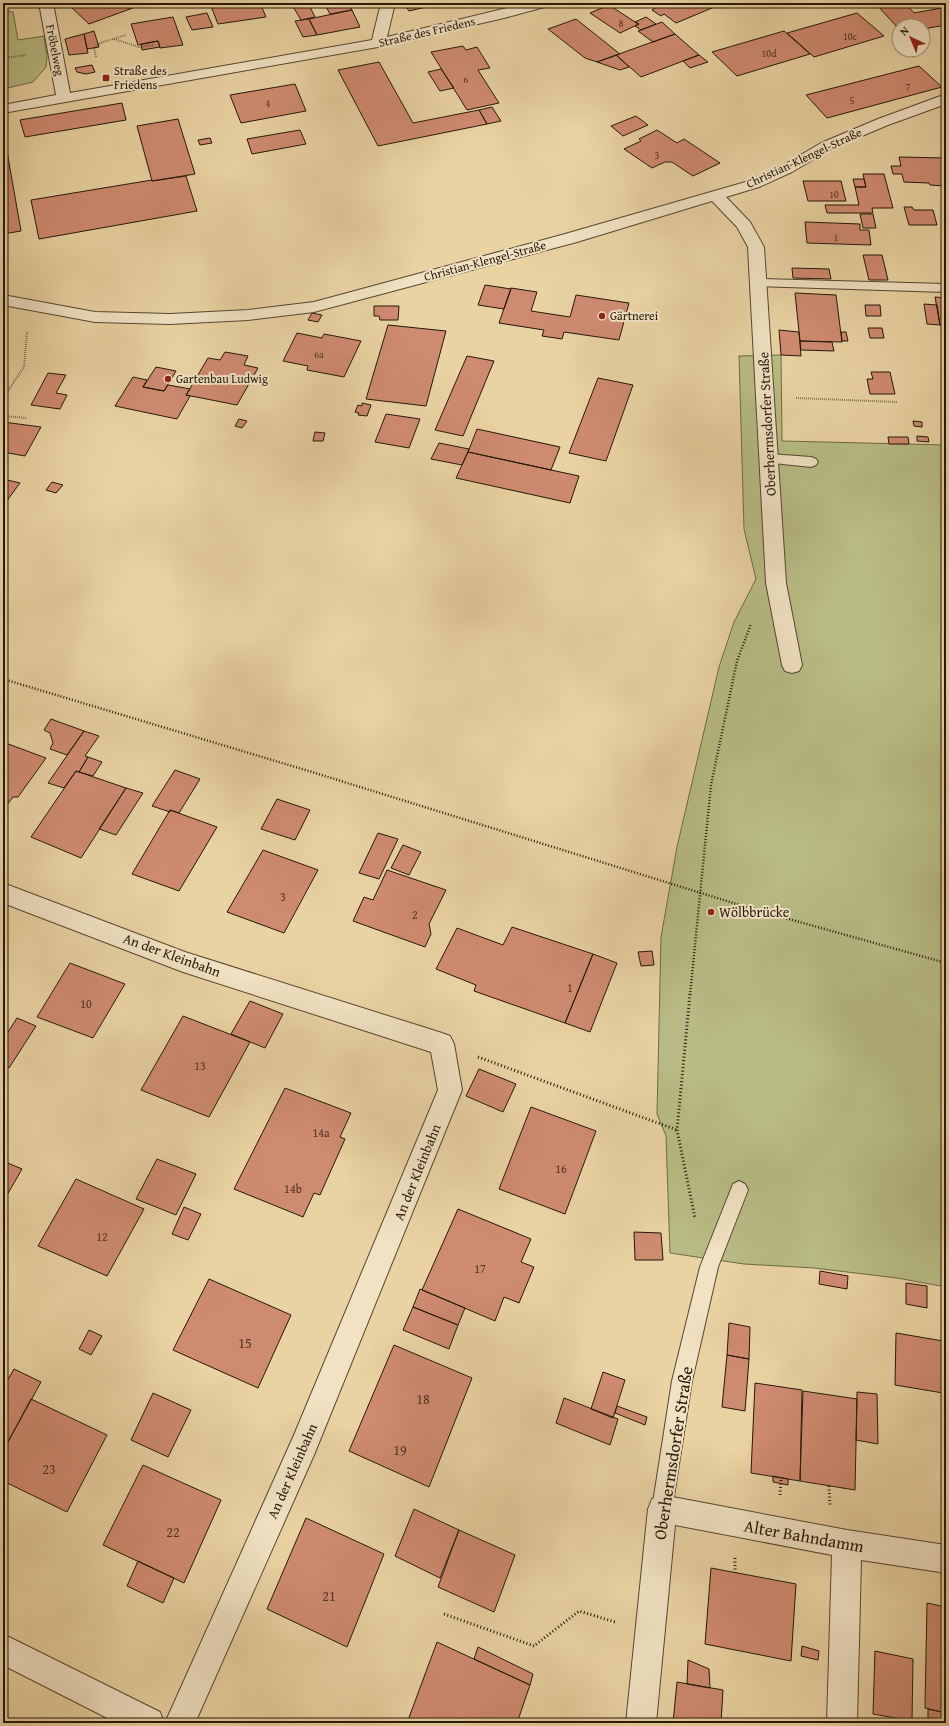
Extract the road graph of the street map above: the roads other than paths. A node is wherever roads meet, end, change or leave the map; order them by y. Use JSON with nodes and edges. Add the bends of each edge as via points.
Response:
{"nodes":[{"id":1,"x":46,"y":3,"type":"edge"},
{"id":2,"x":388,"y":3,"type":"edge"},
{"id":3,"x":543,"y":3,"type":"edge"},
{"id":4,"x":378,"y":43,"type":"junction"},
{"id":5,"x":64,"y":98,"type":"junction"},
{"id":6,"x":946,"y":98,"type":"edge"},
{"id":7,"x":3,"y":109,"type":"edge"},
{"id":8,"x":716,"y":196,"type":"junction"},
{"id":9,"x":760,"y":283,"type":"junction"},
{"id":10,"x":946,"y":288,"type":"edge"},
{"id":11,"x":3,"y":300,"type":"edge"},
{"id":12,"x":769,"y":459,"type":"junction"},
{"id":13,"x":811,"y":462,"type":"dead end"},
{"id":14,"x":792,"y":665,"type":"dead end"},
{"id":15,"x":3,"y":893,"type":"edge"},
{"id":16,"x":739,"y":1190,"type":"dead end"},
{"id":17,"x":662,"y":1509,"type":"junction"},
{"id":18,"x":847,"y":1544,"type":"junction"},
{"id":19,"x":937,"y":1558,"type":"edge"},
{"id":20,"x":3,"y":1650,"type":"edge"},
{"id":21,"x":149,"y":1723,"type":"edge"},
{"id":22,"x":180,"y":1723,"type":"edge"},
{"id":23,"x":641,"y":1723,"type":"edge"},
{"id":24,"x":842,"y":1723,"type":"edge"}],
"edges":[{"from":1,"to":5,"type":"street","name":"Fröbelweg"},
{"from":2,"to":4,"type":"street"},
{"from":3,"to":4,"type":"street","name":"Straße des Friedens","via":[[490,18]]},
{"from":4,"to":5,"type":"street","name":"Straße des Friedens"},
{"from":5,"to":7,"type":"street","name":"Straße des Friedens"},
{"from":6,"to":8,"type":"street","name":"Christian-Klengel-Straße","via":[[826,146],[787,169],[754,184]]},
{"from":8,"to":9,"type":"street","name":"Oberhermsdorfer Straße","via":[[744,225],[756,247]]},
{"from":8,"to":11,"type":"street","name":"Christian-Klengel-Straße","via":[[314,307],[248,315],[170,319],[95,317]]},
{"from":9,"to":10,"type":"lane"},
{"from":9,"to":12,"type":"street","name":"Oberhermsdorfer Straße"},
{"from":12,"to":13,"type":"lane"},
{"from":12,"to":14,"type":"street","name":"Oberhermsdorfer Straße","via":[[776,583]]},
{"from":15,"to":22,"type":"street","name":"An der Kleinbahn","via":[[183,962],[442,1044],[450,1090],[304,1445]]},
{"from":16,"to":17,"type":"lane","name":"Oberhermsdorfer Straße","via":[[709,1267],[682,1381]]},
{"from":17,"to":18,"type":"street","name":"Alter Bahndamm"},
{"from":17,"to":23,"type":"street","name":"Oberhermsdorfer Straße"},
{"from":18,"to":19,"type":"street","name":"Alter Bahndamm"},
{"from":18,"to":24,"type":"street"},
{"from":20,"to":21,"type":"street"}]}
